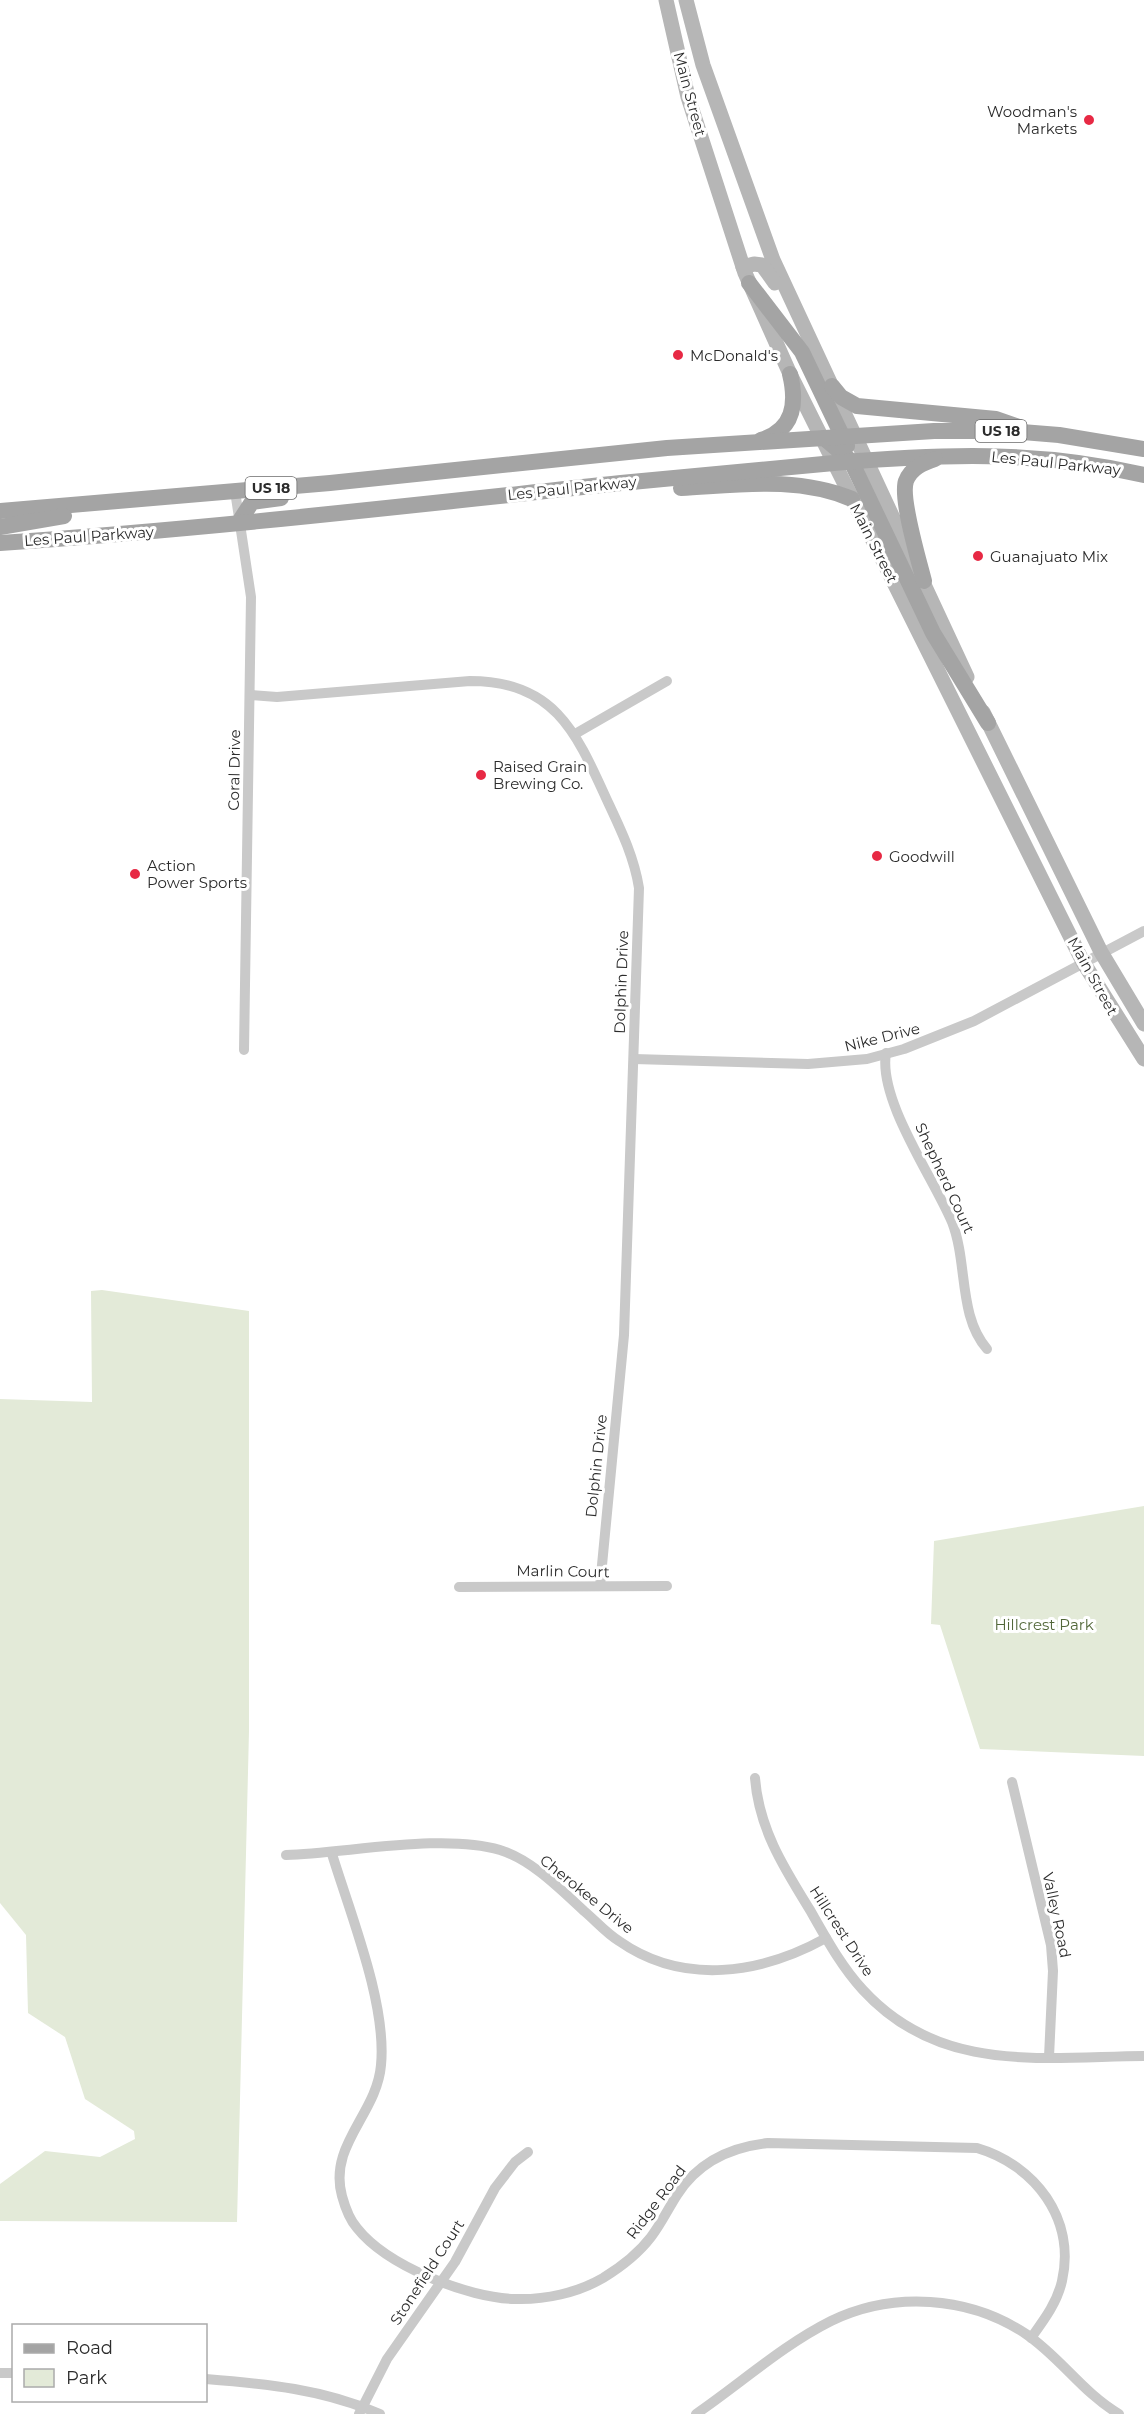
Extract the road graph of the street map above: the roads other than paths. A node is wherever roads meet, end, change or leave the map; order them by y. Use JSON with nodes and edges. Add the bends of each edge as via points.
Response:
{"nodes":[{"id":1,"x":666,"y":0,"type":"edge"},
{"id":2,"x":686,"y":0,"type":"edge"},
{"id":3,"x":760,"y":227,"type":"junction"},
{"id":4,"x":746,"y":275,"type":"junction"},
{"id":5,"x":812,"y":344,"type":"junction"},
{"id":6,"x":790,"y":374,"type":"junction"},
{"id":7,"x":832,"y":386,"type":"junction"},
{"id":8,"x":1029,"y":432,"type":"junction"},
{"id":9,"x":824,"y":438,"type":"junction"},
{"id":10,"x":754,"y":442,"type":"junction"},
{"id":11,"x":1144,"y":449,"type":"edge"},
{"id":12,"x":850,"y":451,"type":"junction"},
{"id":13,"x":948,"y":455,"type":"junction"},
{"id":14,"x":506,"y":466,"type":"junction"},
{"id":15,"x":1144,"y":475,"type":"edge"},
{"id":16,"x":602,"y":485,"type":"junction"},
{"id":17,"x":235,"y":491,"type":"junction"},
{"id":18,"x":852,"y":499,"type":"junction"},
{"id":19,"x":120,"y":501,"type":"junction"},
{"id":20,"x":0,"y":512,"type":"edge"},
{"id":21,"x":239,"y":522,"type":"junction"},
{"id":22,"x":0,"y":526,"type":"edge"},
{"id":23,"x":0,"y":543,"type":"edge"},
{"id":24,"x":924,"y":581,"type":"junction"},
{"id":25,"x":667,"y":681,"type":"dead end"},
{"id":26,"x":251,"y":695,"type":"junction"},
{"id":27,"x":988,"y":723,"type":"junction"},
{"id":28,"x":575,"y":734,"type":"junction"},
{"id":29,"x":1144,"y":931,"type":"edge"},
{"id":30,"x":1101,"y":952,"type":"junction"},
{"id":31,"x":1083,"y":962,"type":"junction"},
{"id":32,"x":1144,"y":1024,"type":"edge"},
{"id":33,"x":244,"y":1050,"type":"dead end"},
{"id":34,"x":886,"y":1053,"type":"junction"},
{"id":35,"x":634,"y":1059,"type":"junction"},
{"id":36,"x":1144,"y":1059,"type":"edge"},
{"id":37,"x":987,"y":1349,"type":"dead end"},
{"id":38,"x":600,"y":1586,"type":"junction"},
{"id":39,"x":667,"y":1586,"type":"dead end"},
{"id":40,"x":459,"y":1587,"type":"dead end"},
{"id":41,"x":755,"y":1778,"type":"dead end"},
{"id":42,"x":1012,"y":1782,"type":"dead end"},
{"id":43,"x":332,"y":1854,"type":"junction"},
{"id":44,"x":286,"y":1855,"type":"dead end"},
{"id":45,"x":826,"y":1938,"type":"junction"},
{"id":46,"x":1144,"y":2055,"type":"edge"},
{"id":47,"x":1049,"y":2057,"type":"junction"},
{"id":48,"x":528,"y":2152,"type":"dead end"},
{"id":49,"x":442,"y":2281,"type":"junction"},
{"id":50,"x":1031,"y":2338,"type":"junction"},
{"id":51,"x":207,"y":2379,"type":"edge"},
{"id":52,"x":361,"y":2410,"type":"edge"},
{"id":53,"x":380,"y":2414,"type":"edge"},
{"id":54,"x":696,"y":2414,"type":"edge"},
{"id":55,"x":1119,"y":2414,"type":"edge"}],
"edges":[{"from":1,"to":4,"type":"main road","name":"Main Street","via":[[688,97]]},
{"from":2,"to":3,"type":"main road","name":"Main Street","via":[[703,65]]},
{"from":3,"to":4,"type":"main road","via":[[756,255]]},
{"from":3,"to":5,"type":"main road","name":"Main Street"},
{"from":4,"to":5,"type":"main road","via":[[754,264],[766,268],[796,324]]},
{"from":4,"to":6,"type":"main road","name":"Main Street"},
{"from":4,"to":12,"type":"main road","via":[[802,352]]},
{"from":5,"to":7,"type":"main road","name":"Main Street"},
{"from":6,"to":9,"type":"main road","name":"Main Street"},
{"from":6,"to":10,"type":"main road","via":[[795,402],[790,418],[779,431]]},
{"from":7,"to":8,"type":"main road","via":[[857,406],[996,418]]},
{"from":7,"to":12,"type":"main road","name":"Main Street"},
{"from":8,"to":11,"type":"main road","name":"Les Paul Parkway","number":"US 18"},
{"from":8,"to":12,"type":"main road","name":"Les Paul Parkway","number":"US 18","via":[[962,430]]},
{"from":9,"to":10,"type":"main road","name":"Les Paul Parkway","number":"US 18"},
{"from":9,"to":12,"type":"main road","name":"Les Paul Parkway","number":"US 18"},
{"from":9,"to":12,"type":"main road","name":"Main Street"},
{"from":10,"to":14,"type":"main road","name":"Les Paul Parkway","number":"US 18"},
{"from":12,"to":13,"type":"main road","name":"Les Paul Parkway","number":"US 18"},
{"from":12,"to":16,"type":"main road","name":"Les Paul Parkway","number":"US 18"},
{"from":12,"to":18,"type":"main road","name":"Main Street"},
{"from":12,"to":24,"type":"main road","name":"Main Street"},
{"from":12,"to":27,"type":"main road","via":[[933,633]]},
{"from":13,"to":15,"type":"main road","name":"Les Paul Parkway","number":"US 18","via":[[1039,458]]},
{"from":13,"to":24,"type":"main road","via":[[919,466],[905,486]]},
{"from":14,"to":17,"type":"main road","name":"Les Paul Parkway","number":"US 18"},
{"from":14,"to":21,"type":"main road","via":[[418,486],[252,502]]},
{"from":16,"to":18,"type":"main road","via":[[671,488],[776,483],[814,487]]},
{"from":16,"to":21,"type":"main road","name":"Les Paul Parkway","number":"US 18"},
{"from":17,"to":19,"type":"main road","name":"Les Paul Parkway","number":"US 18"},
{"from":17,"to":21,"type":"street","name":"Coral Drive"},
{"from":18,"to":31,"type":"main road","name":"Main Street"},
{"from":19,"to":20,"type":"main road","name":"Les Paul Parkway","number":"US 18"},
{"from":19,"to":22,"type":"main road","via":[[100,511]]},
{"from":21,"to":23,"type":"main road","name":"Les Paul Parkway","number":"US 18"},
{"from":21,"to":26,"type":"street","name":"Coral Drive","via":[[251,597]]},
{"from":24,"to":27,"type":"main road","name":"Main Street"},
{"from":25,"to":28,"type":"street"},
{"from":26,"to":28,"type":"street","name":"Dolphin Drive","via":[[278,697],[483,681],[535,696]]},
{"from":26,"to":33,"type":"street","name":"Coral Drive"},
{"from":27,"to":30,"type":"main road","name":"Main Street"},
{"from":28,"to":35,"type":"street","name":"Dolphin Drive","via":[[636,870],[639,888]]},
{"from":29,"to":30,"type":"street","name":"Nike Drive"},
{"from":30,"to":31,"type":"street","name":"Nike Drive"},
{"from":30,"to":32,"type":"main road","name":"Main Street"},
{"from":31,"to":34,"type":"street","name":"Nike Drive","via":[[957,1029]]},
{"from":31,"to":36,"type":"main road","name":"Main Street"},
{"from":34,"to":35,"type":"street","name":"Nike Drive","via":[[818,1064]]},
{"from":34,"to":37,"type":"street","name":"Shepherd Court","via":[[883,1069],[887,1082],[909,1137],[953,1225],[973,1329]]},
{"from":35,"to":38,"type":"street","name":"Dolphin Drive","via":[[624,1335]]},
{"from":38,"to":39,"type":"street","name":"Marlin Court"},
{"from":38,"to":40,"type":"street","name":"Marlin Court"},
{"from":41,"to":45,"type":"street","name":"Hillcrest Drive","via":[[757,1803],[768,1837]]},
{"from":42,"to":47,"type":"street","name":"Valley Road","via":[[1051,1945]]},
{"from":43,"to":44,"type":"street","name":"Cherokee Drive"},
{"from":43,"to":45,"type":"street","name":"Cherokee Drive","via":[[440,1844],[468,1844],[501,1851],[539,1873],[619,1941],[680,1967],[747,1969]]},
{"from":43,"to":49,"type":"street","name":"Ridge Road","via":[[377,2005],[383,2044],[376,2092],[344,2150],[341,2193],[351,2220],[365,2238],[401,2262]]},
{"from":45,"to":47,"type":"street","name":"Hillcrest Drive","via":[[869,1996],[929,2038],[981,2055]]},
{"from":46,"to":47,"type":"street","name":"Hillcrest Drive"},
{"from":48,"to":49,"type":"street","name":"Stonefield Court","via":[[495,2187]]},
{"from":49,"to":50,"type":"street","name":"Ridge Road","via":[[481,2294],[513,2299],[550,2296],[587,2286],[622,2265],[645,2245],[677,2195],[699,2170],[738,2147],[768,2143],[960,2145],[990,2151],[1023,2169],[1043,2190],[1058,2219],[1064,2252],[1062,2279],[1054,2302]]},
{"from":49,"to":52,"type":"street","name":"Stonefield Court","via":[[387,2359]]},
{"from":50,"to":54,"type":"street","via":[[1005,2322],[963,2306],[917,2301],[874,2306],[819,2328]]},
{"from":50,"to":55,"type":"street"},
{"from":51,"to":52,"type":"street","via":[[305,2389]]},
{"from":52,"to":53,"type":"street"}]}
